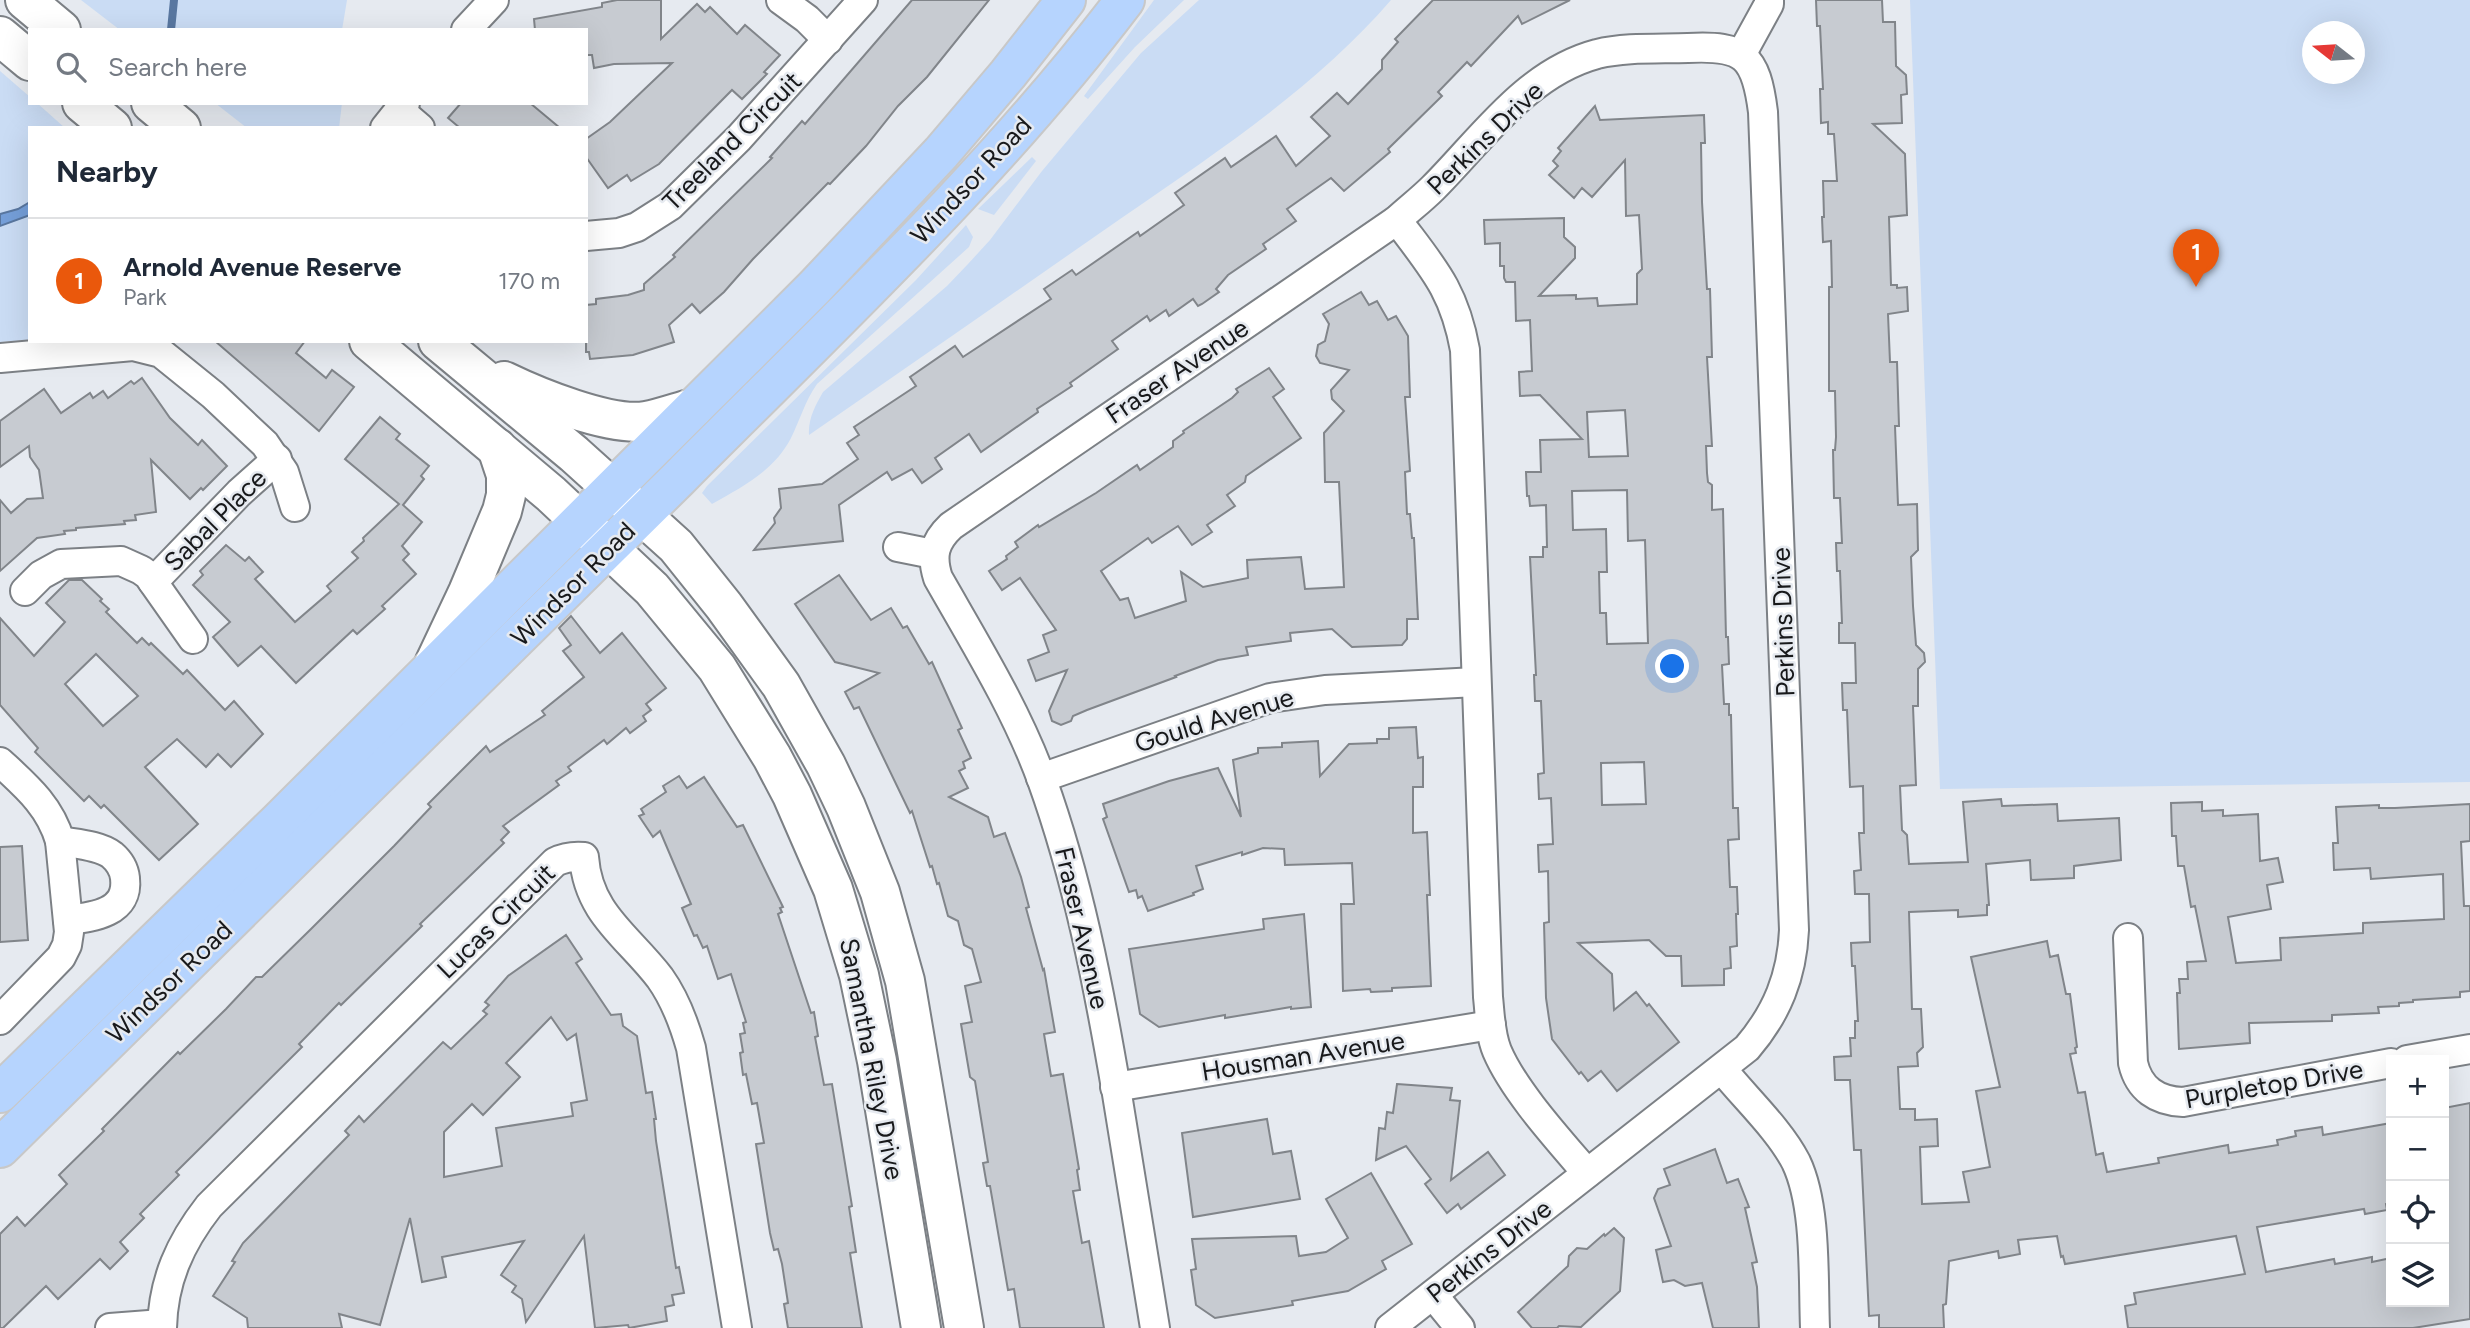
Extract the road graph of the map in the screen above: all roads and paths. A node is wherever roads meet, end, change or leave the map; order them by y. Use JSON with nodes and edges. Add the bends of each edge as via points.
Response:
{"nodes":[{"id":1,"x":25,"y":0,"type":"edge"},
{"id":2,"x":495,"y":0,"type":"edge"},
{"id":3,"x":781,"y":0,"type":"edge"},
{"id":4,"x":863,"y":0,"type":"edge"},
{"id":5,"x":1066,"y":0,"type":"edge"},
{"id":6,"x":1125,"y":0,"type":"edge"},
{"id":7,"x":1769,"y":0,"type":"edge"},
{"id":8,"x":59,"y":28,"type":"edge"},
{"id":9,"x":468,"y":28,"type":"edge"},
{"id":10,"x":0,"y":36,"type":"edge"},
{"id":11,"x":828,"y":40,"type":"junction"},
{"id":12,"x":1741,"y":55,"type":"junction"},
{"id":13,"x":28,"y":59,"type":"edge"},
{"id":14,"x":84,"y":105,"type":"edge"},
{"id":15,"x":110,"y":126,"type":"edge"},
{"id":16,"x":1397,"y":220,"type":"junction"},
{"id":17,"x":588,"y":236,"type":"edge"},
{"id":18,"x":371,"y":343,"type":"edge"},
{"id":19,"x":450,"y":351,"type":"edge"},
{"id":20,"x":0,"y":358,"type":"edge"},
{"id":21,"x":693,"y":408,"type":"junction"},
{"id":22,"x":497,"y":448,"type":"junction"},
{"id":23,"x":277,"y":459,"type":"junction"},
{"id":24,"x":612,"y":488,"type":"junction"},
{"id":25,"x":295,"y":507,"type":"dead end"},
{"id":26,"x":642,"y":515,"type":"junction"},
{"id":27,"x":579,"y":521,"type":"junction"},
{"id":28,"x":898,"y":547,"type":"dead end"},
{"id":29,"x":609,"y":548,"type":"junction"},
{"id":30,"x":933,"y":554,"type":"junction"},
{"id":31,"x":153,"y":582,"type":"junction"},
{"id":32,"x":25,"y":591,"type":"dead end"},
{"id":33,"x":193,"y":639,"type":"dead end"},
{"id":34,"x":432,"y":669,"type":"junction"},
{"id":35,"x":1476,"y":682,"type":"junction"},
{"id":36,"x":0,"y":762,"type":"edge"},
{"id":37,"x":1041,"y":778,"type":"junction"},
{"id":38,"x":60,"y":841,"type":"junction"},
{"id":39,"x":68,"y":920,"type":"junction"},
{"id":40,"x":2128,"y":939,"type":"dead end"},
{"id":41,"x":0,"y":1020,"type":"edge"},
{"id":42,"x":1491,"y":1025,"type":"junction"},
{"id":43,"x":2470,"y":1049,"type":"edge"},
{"id":44,"x":2436,"y":1055,"type":"edge"},
{"id":45,"x":2386,"y":1064,"type":"edge"},
{"id":46,"x":1722,"y":1069,"type":"junction"},
{"id":47,"x":1115,"y":1087,"type":"junction"},
{"id":48,"x":0,"y":1093,"type":"edge"},
{"id":49,"x":0,"y":1148,"type":"edge"},
{"id":50,"x":1587,"y":1173,"type":"junction"},
{"id":51,"x":1433,"y":1295,"type":"junction"},
{"id":52,"x":162,"y":1326,"type":"edge"},
{"id":53,"x":110,"y":1328,"type":"edge"},
{"id":54,"x":737,"y":1328,"type":"edge"},
{"id":55,"x":921,"y":1328,"type":"edge"},
{"id":56,"x":964,"y":1328,"type":"edge"},
{"id":57,"x":1155,"y":1328,"type":"edge"},
{"id":58,"x":1390,"y":1328,"type":"edge"},
{"id":59,"x":1460,"y":1328,"type":"edge"},
{"id":60,"x":1815,"y":1328,"type":"edge"}],
"edges":[{"from":1,"to":8,"type":"main road"},
{"from":2,"to":9,"type":"street"},
{"from":3,"to":11,"type":"street"},
{"from":4,"to":11,"type":"street","name":"Treeland Circuit"},
{"from":5,"to":21,"type":"main road","name":"Windsor Road","via":[[887,213]]},
{"from":6,"to":26,"type":"main road","name":"Windsor Road","via":[[980,174]]},
{"from":7,"to":12,"type":"street"},
{"from":10,"to":13,"type":"main road"},
{"from":11,"to":17,"type":"street","name":"Treeland Circuit","via":[[670,206],[638,227]]},
{"from":12,"to":16,"type":"street","name":"Perkins Drive","via":[[1708,47],[1625,50],[1570,64],[1510,107],[1432,190]]},
{"from":12,"to":46,"type":"street","name":"Perkins Drive","via":[[1756,75],[1763,112],[1794,930],[1790,971],[1774,1009],[1747,1048]]},
{"from":14,"to":15,"type":"main road"},
{"from":16,"to":30,"type":"street","name":"Fraser Avenue","via":[[951,526],[939,538]]},
{"from":16,"to":35,"type":"street","via":[[1450,296],[1465,350]]},
{"from":18,"to":22,"type":"main road","name":"Samantha Riley Drive"},
{"from":19,"to":21,"type":"main road","via":[[541,397],[610,418],[646,421]]},
{"from":19,"to":24,"type":"main road","name":"Samantha Riley Drive"},
{"from":20,"to":23,"type":"street","via":[[133,346],[162,353],[213,395]]},
{"from":21,"to":24,"type":"main road","name":"Windsor Road"},
{"from":22,"to":27,"type":"main road","name":"Samantha Riley Drive"},
{"from":22,"to":34,"type":"main road","via":[[506,475],[502,511]]},
{"from":23,"to":25,"type":"street"},
{"from":23,"to":31,"type":"street","name":"Sabal Place"},
{"from":24,"to":26,"type":"main road","name":"Samantha Riley Drive"},
{"from":24,"to":27,"type":"main road","name":"Windsor Road"},
{"from":26,"to":29,"type":"main road","name":"Windsor Road"},
{"from":26,"to":56,"type":"main road","name":"Samantha Riley Drive","via":[[676,546],[781,685],[826,765],[862,844],[905,981]]},
{"from":27,"to":29,"type":"main road","name":"Samantha Riley Drive"},
{"from":27,"to":34,"type":"main road","name":"Windsor Road"},
{"from":28,"to":30,"type":"street"},
{"from":29,"to":49,"type":"main road","name":"Windsor Road"},
{"from":29,"to":55,"type":"main road","name":"Samantha Riley Drive","via":[[685,626],[744,708],[792,795],[833,889],[869,1017]]},
{"from":30,"to":37,"type":"street","name":"Fraser Avenue","via":[[938,578],[1002,693]]},
{"from":31,"to":32,"type":"street","name":"Sabal Place","via":[[133,565],[109,560],[61,564]]},
{"from":31,"to":33,"type":"street","name":"Sabal Place"},
{"from":34,"to":48,"type":"main road","name":"Windsor Road"},
{"from":35,"to":37,"type":"street","name":"Gould Avenue","via":[[1325,690],[1270,698]]},
{"from":35,"to":42,"type":"street"},
{"from":36,"to":38,"type":"street","via":[[42,802]]},
{"from":37,"to":47,"type":"street","name":"Fraser Avenue","via":[[1086,926]]},
{"from":38,"to":39,"type":"street"},
{"from":38,"to":39,"type":"street","via":[[112,855],[125,882],[124,894],[109,912]]},
{"from":39,"to":41,"type":"street","via":[[67,945],[61,957]]},
{"from":40,"to":45,"type":"street","name":"Purpletop Drive","via":[[2133,1063],[2142,1084],[2160,1099],[2183,1102]]},
{"from":42,"to":47,"type":"street","name":"Housman Avenue"},
{"from":42,"to":50,"type":"street","via":[[1497,1051],[1517,1086]]},
{"from":43,"to":44,"type":"street"},
{"from":46,"to":50,"type":"street","name":"Perkins Drive"},
{"from":46,"to":60,"type":"street","via":[[1786,1145],[1805,1186]]},
{"from":47,"to":57,"type":"street","name":"Fraser Avenue"},
{"from":50,"to":51,"type":"street","name":"Perkins Drive"},
{"from":51,"to":58,"type":"street","name":"Perkins Drive"},
{"from":51,"to":59,"type":"street"},
{"from":52,"to":53,"type":"street"},
{"from":52,"to":54,"type":"street","name":"Lucas Circuit","via":[[174,1261],[209,1206],[555,862],[575,856],[584,857],[588,883],[604,916],[660,978],[686,1029]]}]}
